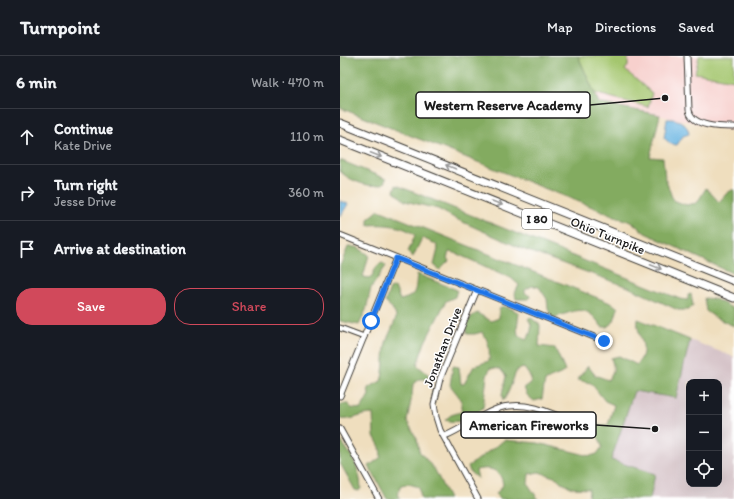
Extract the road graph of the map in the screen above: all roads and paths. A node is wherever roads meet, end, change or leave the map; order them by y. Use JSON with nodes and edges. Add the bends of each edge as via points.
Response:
{"nodes":[{"id":1,"x":687,"y":56,"type":"edge"},
{"id":2,"x":340,"y":123,"type":"edge"},
{"id":3,"x":734,"y":128,"type":"edge"},
{"id":4,"x":340,"y":140,"type":"edge"},
{"id":5,"x":340,"y":235,"type":"edge"},
{"id":6,"x":396,"y":258,"type":"junction"},
{"id":7,"x":734,"y":281,"type":"edge"},
{"id":8,"x":477,"y":290,"type":"junction"},
{"id":9,"x":734,"y":298,"type":"edge"},
{"id":10,"x":340,"y":328,"type":"edge"},
{"id":11,"x":364,"y":338,"type":"junction"},
{"id":12,"x":604,"y":341,"type":"dead end"},
{"id":13,"x":340,"y":396,"type":"edge"},
{"id":14,"x":584,"y":427,"type":"dead end"},
{"id":15,"x":340,"y":429,"type":"edge"},
{"id":16,"x":445,"y":436,"type":"junction"},
{"id":17,"x":380,"y":499,"type":"edge"},
{"id":18,"x":478,"y":499,"type":"edge"}],
"edges":[{"from":1,"to":3,"type":"street","via":[[691,115],[700,122]]},
{"from":7,"to":2,"type":"highway","name":"Ohio Turnpike","number":"I 80","one_way":true},
{"from":4,"to":9,"type":"highway","name":"Ohio Turnpike","number":"I 80","one_way":true},
{"from":5,"to":6,"type":"street"},
{"from":6,"to":8,"type":"street"},
{"from":6,"to":11,"type":"street"},
{"from":8,"to":12,"type":"street"},
{"from":8,"to":16,"type":"street","name":"Jonathan Drive","via":[[435,395],[436,417]]},
{"from":10,"to":11,"type":"street"},
{"from":11,"to":13,"type":"street"},
{"from":14,"to":16,"type":"street","via":[[538,408],[518,404],[493,410]]},
{"from":15,"to":17,"type":"street"},
{"from":16,"to":18,"type":"street","name":"Jonathan Drive"}]}
